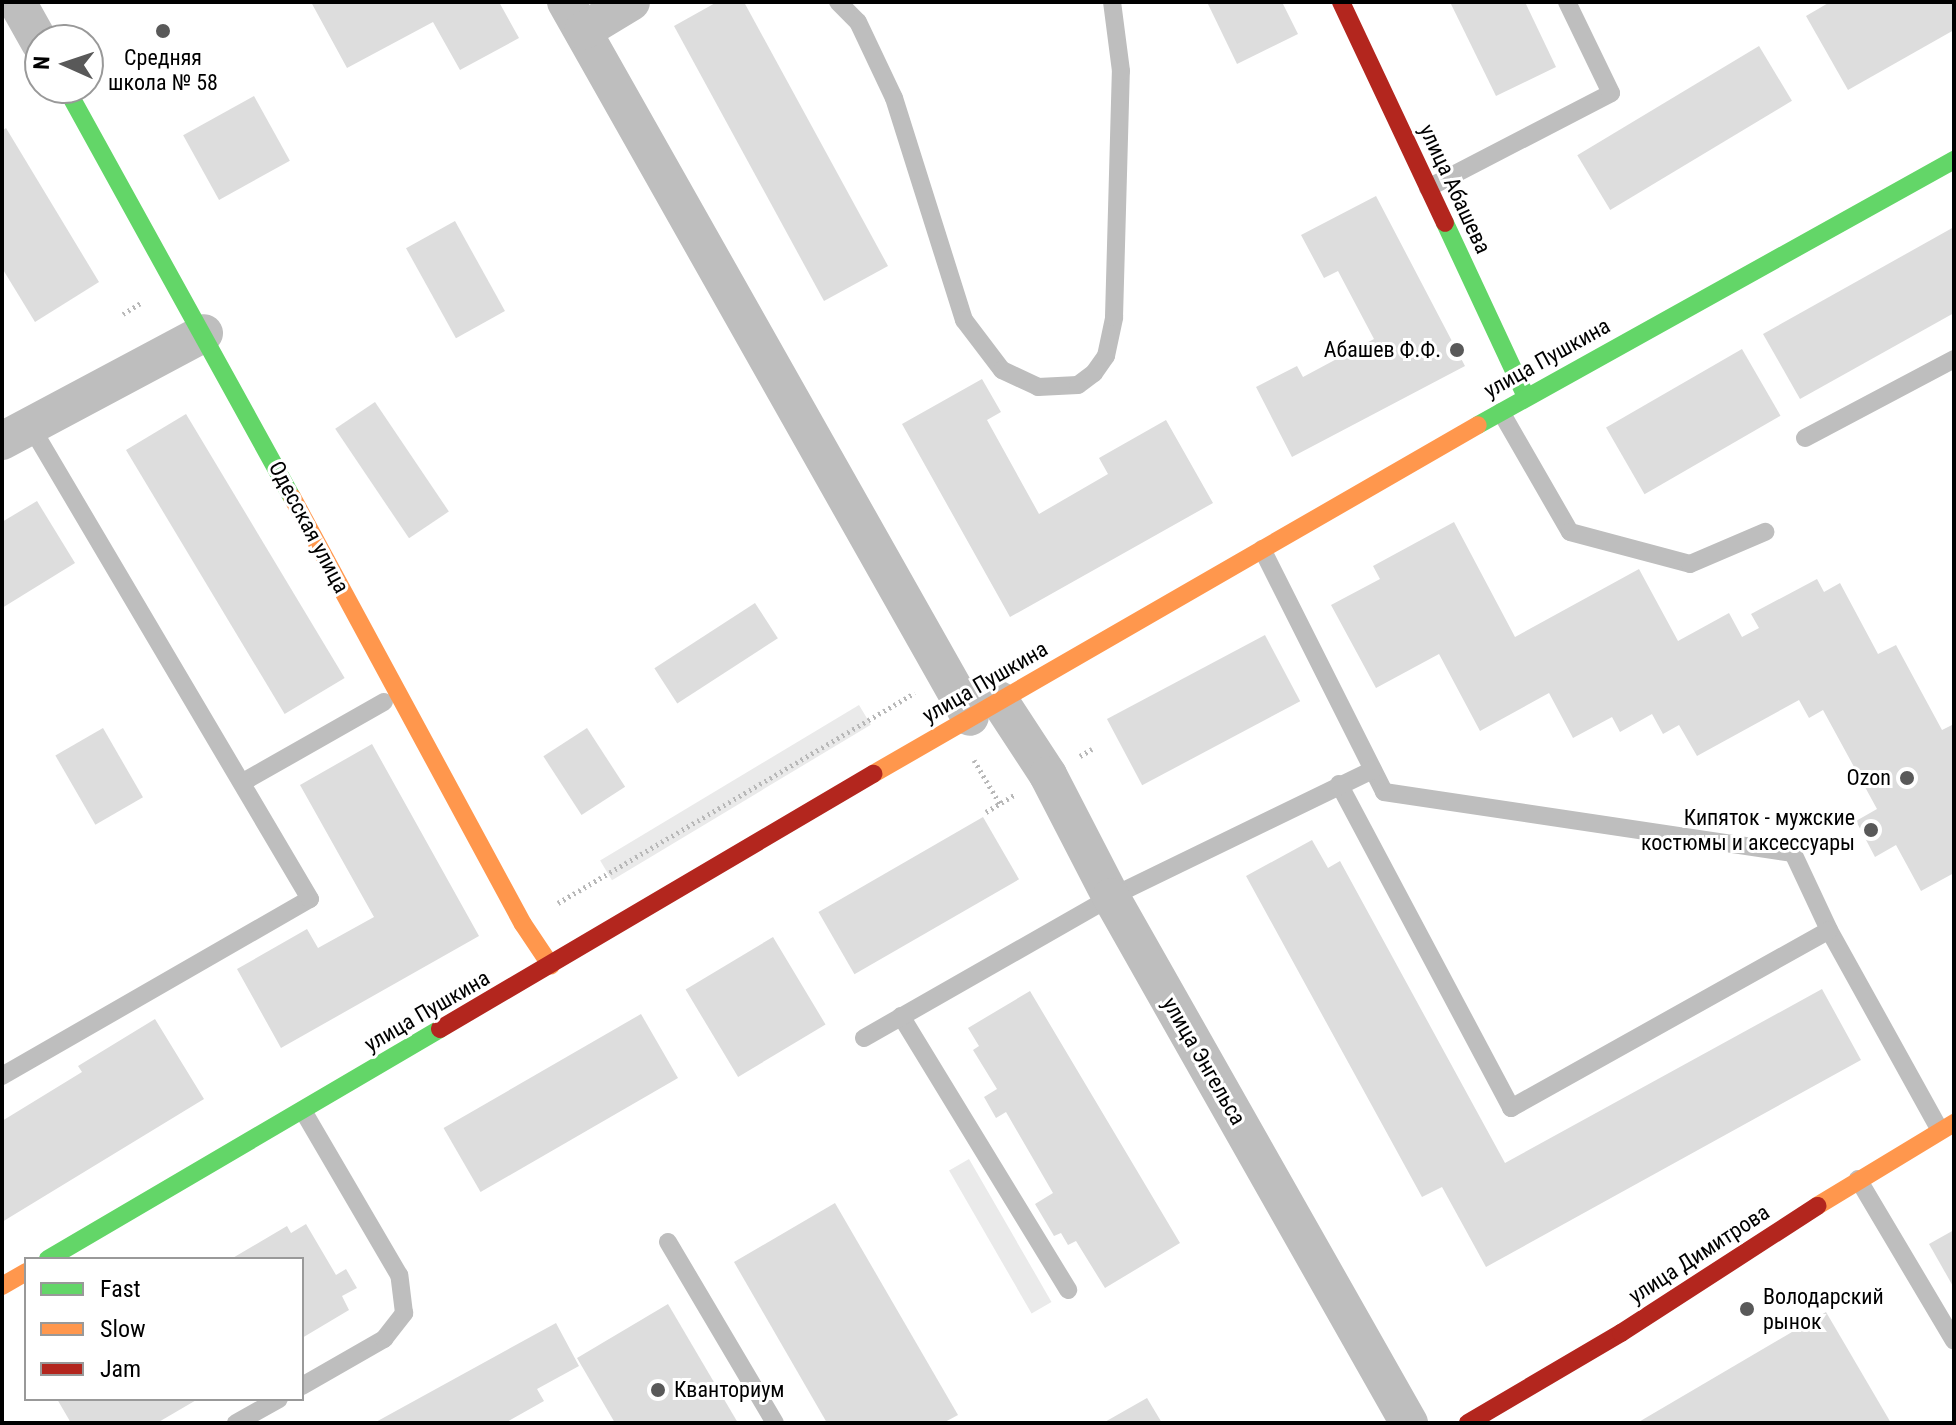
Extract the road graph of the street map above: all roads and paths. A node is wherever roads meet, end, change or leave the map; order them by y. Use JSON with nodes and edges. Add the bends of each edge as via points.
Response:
{"nodes":[{"id":1,"x":17,"y":2,"type":"edge"},
{"id":2,"x":631,"y":2,"type":"edge"},
{"id":3,"x":838,"y":2,"type":"edge"},
{"id":4,"x":1112,"y":2,"type":"edge"},
{"id":5,"x":1341,"y":2,"type":"edge"},
{"id":6,"x":1567,"y":2,"type":"edge"},
{"id":7,"x":574,"y":17,"type":"edge"},
{"id":8,"x":29,"y":24,"type":"edge"},
{"id":9,"x":75,"y":104,"type":"edge"},
{"id":10,"x":1954,"y":160,"type":"edge"},
{"id":11,"x":1428,"y":188,"type":"junction"},
{"id":12,"x":204,"y":333,"type":"junction"},
{"id":13,"x":1954,"y":359,"type":"edge"},
{"id":14,"x":1526,"y":397,"type":"junction"},
{"id":15,"x":1501,"y":412,"type":"junction"},
{"id":16,"x":16,"y":433,"type":"edge"},
{"id":17,"x":1805,"y":438,"type":"dead end"},
{"id":18,"x":1765,"y":532,"type":"dead end"},
{"id":19,"x":1262,"y":549,"type":"junction"},
{"id":20,"x":922,"y":689,"type":"dead end"},
{"id":21,"x":384,"y":702,"type":"dead end"},
{"id":22,"x":985,"y":709,"type":"junction"},
{"id":23,"x":1373,"y":770,"type":"junction"},
{"id":24,"x":243,"y":782,"type":"junction"},
{"id":25,"x":1339,"y":784,"type":"junction"},
{"id":26,"x":1111,"y":897,"type":"junction"},
{"id":27,"x":523,"y":924,"type":"junction"},
{"id":28,"x":1829,"y":930,"type":"junction"},
{"id":29,"x":551,"y":966,"type":"junction"},
{"id":30,"x":901,"y":1016,"type":"junction"},
{"id":31,"x":864,"y":1038,"type":"dead end"},
{"id":32,"x":2,"y":1076,"type":"edge"},
{"id":33,"x":303,"y":1111,"type":"junction"},
{"id":34,"x":1947,"y":1126,"type":"edge"},
{"id":35,"x":1858,"y":1179,"type":"junction"},
{"id":36,"x":668,"y":1242,"type":"dead end"},
{"id":37,"x":51,"y":1257,"type":"edge"},
{"id":38,"x":24,"y":1273,"type":"edge"},
{"id":39,"x":2,"y":1286,"type":"edge"},
{"id":40,"x":1068,"y":1290,"type":"dead end"},
{"id":41,"x":1954,"y":1341,"type":"edge"},
{"id":42,"x":304,"y":1385,"type":"edge"},
{"id":43,"x":275,"y":1401,"type":"edge"},
{"id":44,"x":236,"y":1423,"type":"edge"},
{"id":45,"x":775,"y":1423,"type":"edge"},
{"id":46,"x":1409,"y":1423,"type":"edge"},
{"id":47,"x":1468,"y":1423,"type":"edge"}],
"edges":[{"from":1,"to":8,"type":"street"},
{"from":2,"to":7,"type":"street"},
{"from":3,"to":4,"type":"lane","via":[[858,22],[894,98],[964,320],[1002,370],[1038,387],[1078,385],[1094,373],[1106,356],[1114,317],[1121,71]]},
{"from":5,"to":11,"type":"main road","name":"улица Абашева"},
{"from":6,"to":11,"type":"lane","via":[[1611,93]]},
{"from":7,"to":22,"type":"street","name":"улица Энгельса"},
{"from":9,"to":12,"type":"main road","name":"Одесская улица"},
{"from":10,"to":14,"type":"main road","name":"улица Пушкина"},
{"from":11,"to":14,"type":"main road","name":"улица Абашева"},
{"from":12,"to":16,"type":"street"},
{"from":12,"to":27,"type":"main road","name":"Одесская улица"},
{"from":13,"to":17,"type":"lane"},
{"from":14,"to":15,"type":"main road","name":"улица Пушкина"},
{"from":15,"to":18,"type":"lane","via":[[1570,532],[1690,564]]},
{"from":15,"to":19,"type":"main road","name":"улица Пушкина"},
{"from":16,"to":24,"type":"lane"},
{"from":19,"to":22,"type":"main road","name":"улица Пушкина"},
{"from":19,"to":23,"type":"lane"},
{"from":20,"to":27,"type":"path"},
{"from":21,"to":24,"type":"lane"},
{"from":22,"to":26,"type":"street","name":"улица Энгельса","via":[[1048,775]]},
{"from":22,"to":29,"type":"main road","name":"улица Пушкина"},
{"from":23,"to":25,"type":"lane"},
{"from":23,"to":28,"type":"lane","via":[[1384,792],[1793,853]]},
{"from":24,"to":32,"type":"lane","via":[[310,899]]},
{"from":25,"to":26,"type":"lane"},
{"from":25,"to":28,"type":"lane","via":[[1511,1108]]},
{"from":26,"to":30,"type":"lane"},
{"from":26,"to":46,"type":"street","name":"улица Энгельса"},
{"from":27,"to":29,"type":"main road","name":"Одесская улица"},
{"from":28,"to":34,"type":"lane"},
{"from":29,"to":33,"type":"main road","name":"улица Пушкина"},
{"from":30,"to":31,"type":"lane"},
{"from":30,"to":40,"type":"lane"},
{"from":33,"to":37,"type":"main road","name":"улица Пушкина"},
{"from":33,"to":42,"type":"lane","via":[[399,1275],[404,1313],[384,1339]]},
{"from":34,"to":35,"type":"main road","name":"улица Димитрова"},
{"from":35,"to":41,"type":"lane"},
{"from":35,"to":47,"type":"main road","name":"улица Димитрова","via":[[1621,1333]]},
{"from":36,"to":45,"type":"lane"},
{"from":38,"to":39,"type":"main road"},
{"from":43,"to":44,"type":"lane"}]}
